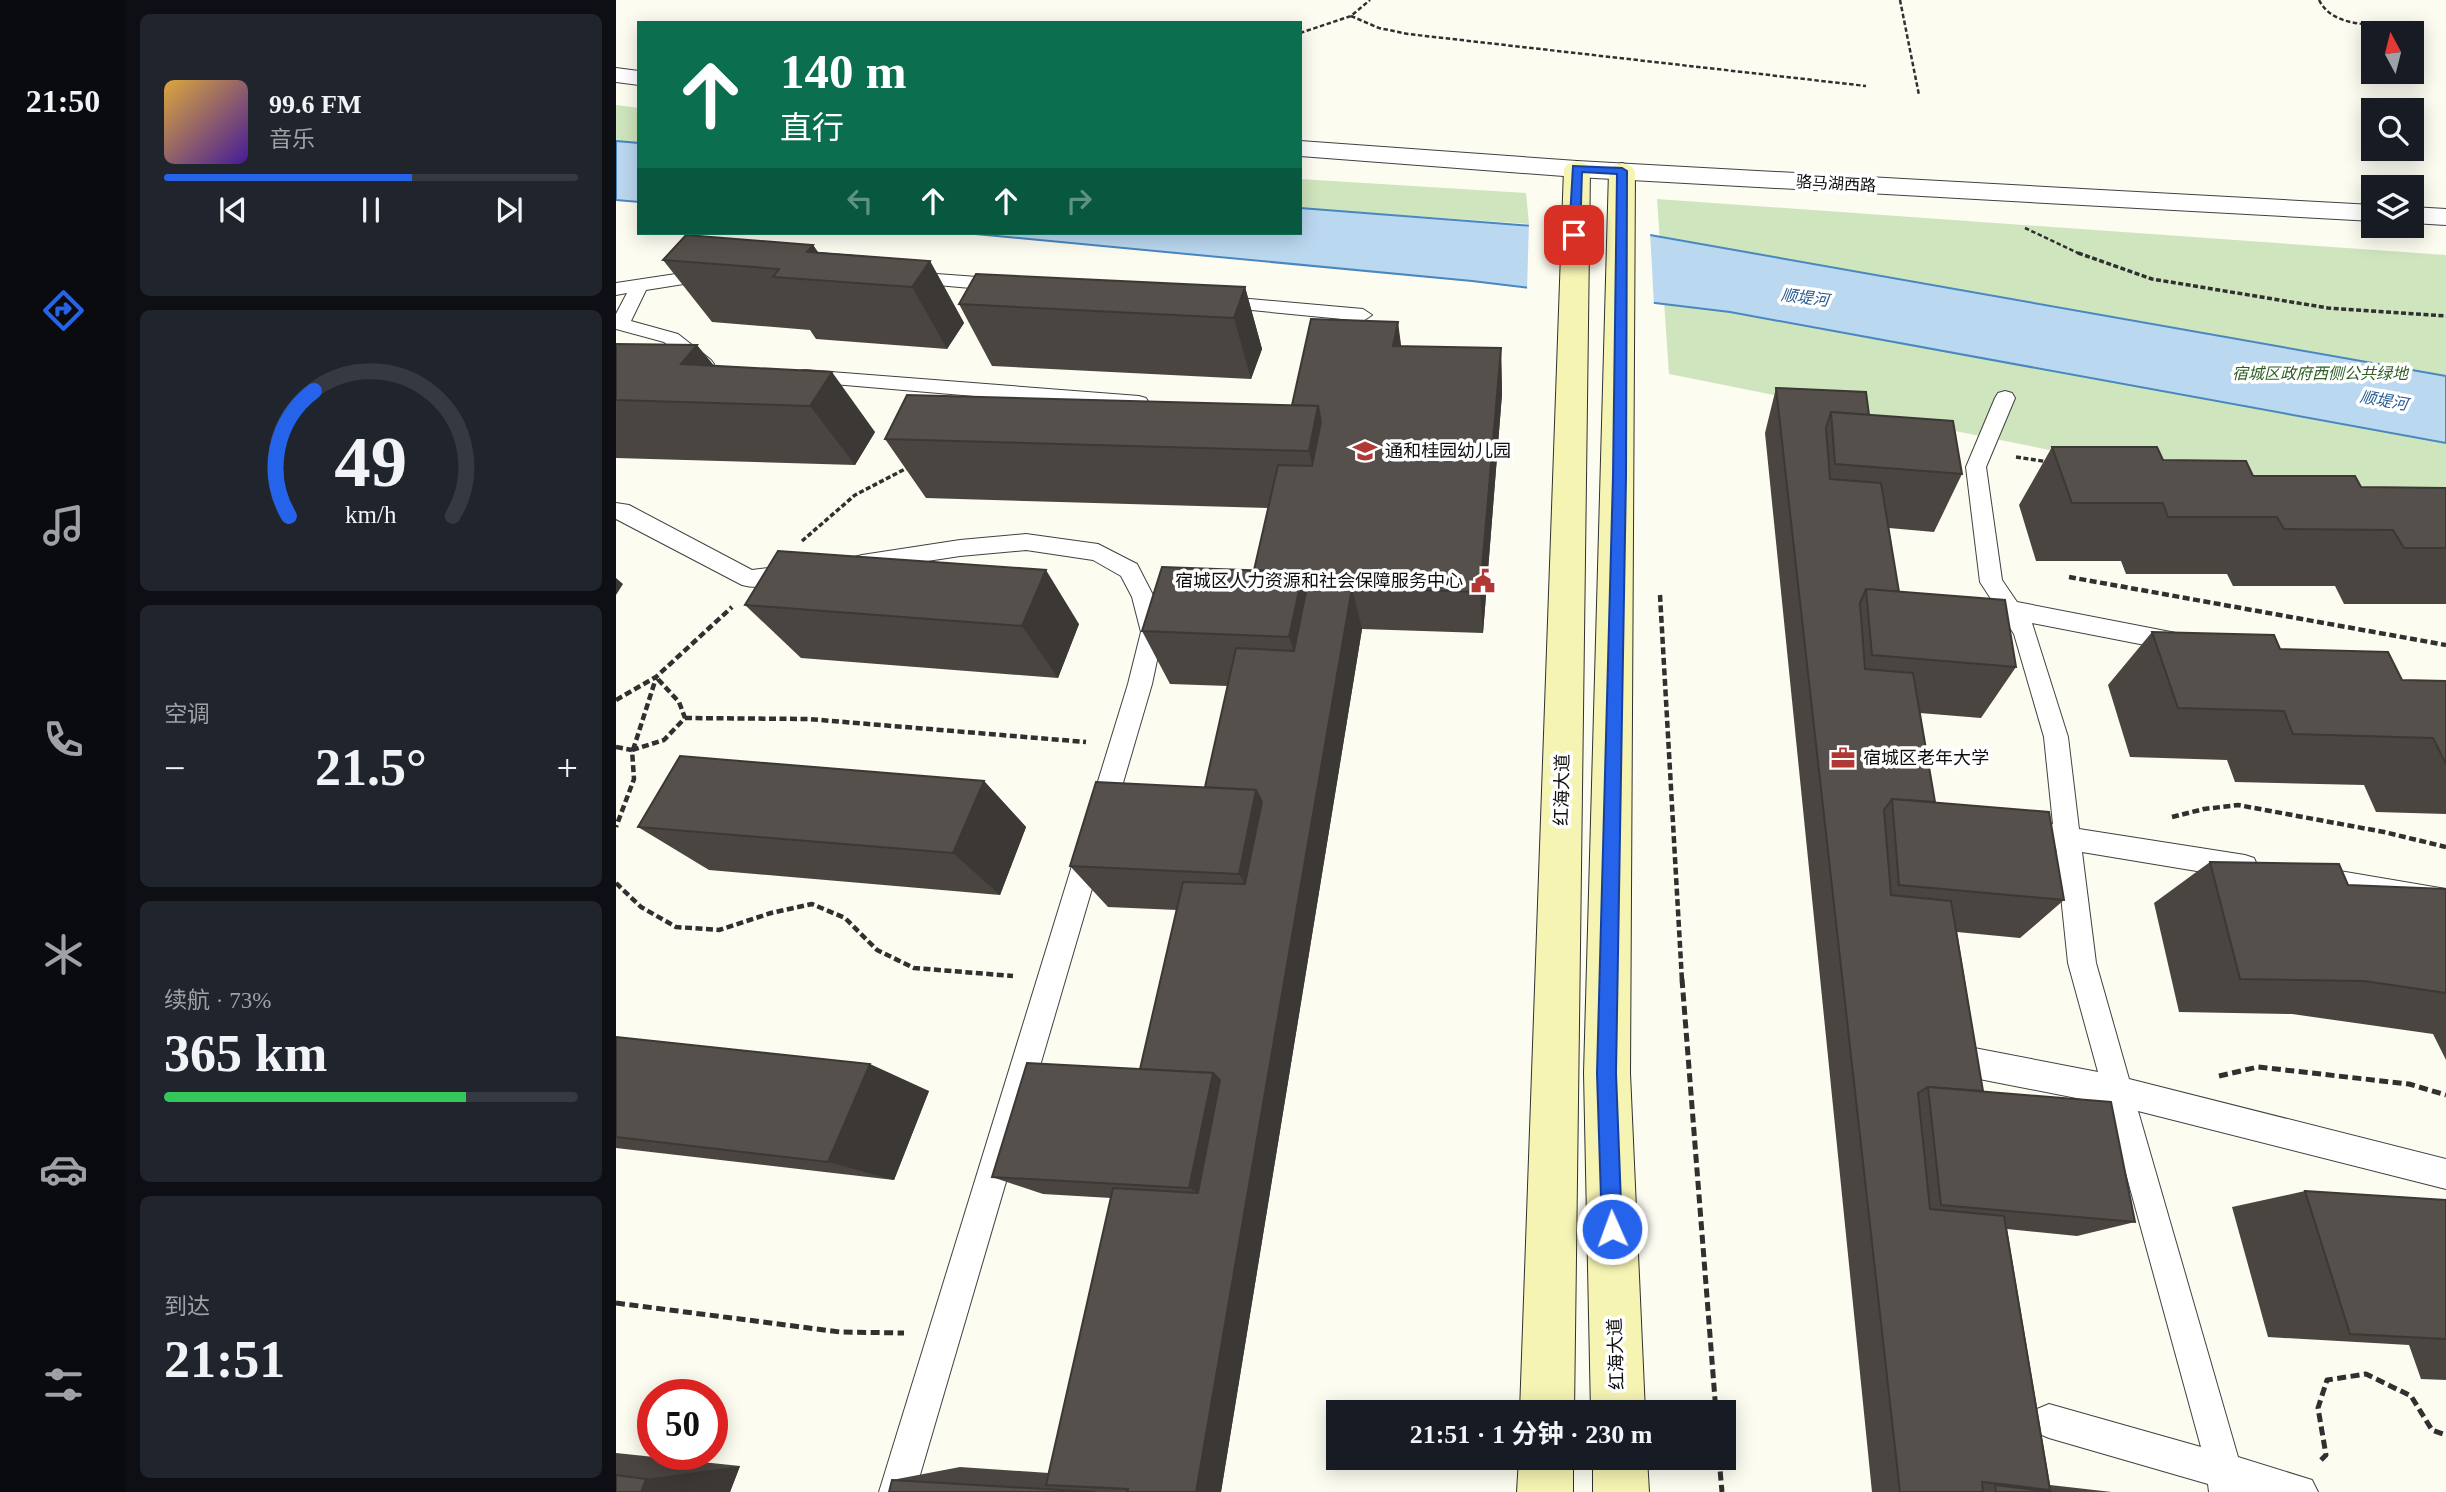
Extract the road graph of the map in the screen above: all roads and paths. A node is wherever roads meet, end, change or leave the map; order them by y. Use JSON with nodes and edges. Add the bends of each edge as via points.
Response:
{"nodes":[{"id":1,"x":1370,"y":0,"type":"edge"},
{"id":2,"x":1900,"y":0,"type":"edge"},
{"id":3,"x":2319,"y":0,"type":"edge"},
{"id":4,"x":1351,"y":16,"type":"junction"},
{"id":5,"x":2361,"y":22,"type":"edge"},
{"id":6,"x":1302,"y":32,"type":"edge"},
{"id":7,"x":616,"y":75,"type":"edge"},
{"id":8,"x":637,"y":78,"type":"edge"},
{"id":9,"x":1866,"y":86,"type":"dead end"},
{"id":10,"x":1919,"y":95,"type":"dead end"},
{"id":11,"x":1302,"y":148,"type":"edge"},
{"id":12,"x":1577,"y":169,"type":"junction"},
{"id":13,"x":1622,"y":171,"type":"junction"},
{"id":14,"x":2361,"y":212,"type":"edge"},
{"id":15,"x":2424,"y":216,"type":"edge"},
{"id":16,"x":2446,"y":217,"type":"edge"},
{"id":17,"x":2020,"y":227,"type":"dead end"},
{"id":18,"x":722,"y":273,"type":"edge"},
{"id":19,"x":897,"y":277,"type":"edge"},
{"id":20,"x":639,"y":285,"type":"junction"},
{"id":21,"x":1020,"y":286,"type":"edge"},
{"id":22,"x":616,"y":289,"type":"edge"},
{"id":23,"x":1198,"y":301,"type":"edge"},
{"id":24,"x":1363,"y":314,"type":"dead end"},
{"id":25,"x":2446,"y":316,"type":"edge"},
{"id":26,"x":724,"y":369,"type":"edge"},
{"id":27,"x":779,"y":374,"type":"edge"},
{"id":28,"x":2005,"y":398,"type":"dead end"},
{"id":29,"x":1162,"y":405,"type":"edge"},
{"id":30,"x":1983,"y":451,"type":"junction"},
{"id":31,"x":2051,"y":462,"type":"dead end"},
{"id":32,"x":616,"y":511,"type":"edge"},
{"id":33,"x":2069,"y":577,"type":"dead end"},
{"id":34,"x":1660,"y":586,"type":"dead end"},
{"id":35,"x":1997,"y":607,"type":"junction"},
{"id":36,"x":2446,"y":645,"type":"edge"},
{"id":37,"x":2201,"y":647,"type":"edge"},
{"id":38,"x":685,"y":718,"type":"junction"},
{"id":39,"x":1122,"y":743,"type":"junction"},
{"id":40,"x":616,"y":747,"type":"edge"},
{"id":41,"x":632,"y":750,"type":"junction"},
{"id":42,"x":616,"y":827,"type":"edge"},
{"id":43,"x":2028,"y":833,"type":"edge"},
{"id":44,"x":2068,"y":837,"type":"junction"},
{"id":45,"x":2446,"y":847,"type":"edge"},
{"id":46,"x":2128,"y":848,"type":"junction"},
{"id":47,"x":616,"y":883,"type":"edge"},
{"id":48,"x":2446,"y":901,"type":"edge"},
{"id":49,"x":1051,"y":979,"type":"junction"},
{"id":50,"x":1969,"y":1062,"type":"edge"},
{"id":51,"x":2118,"y":1091,"type":"junction"},
{"id":52,"x":2446,"y":1095,"type":"edge"},
{"id":53,"x":2160,"y":1102,"type":"junction"},
{"id":54,"x":2446,"y":1174,"type":"edge"},
{"id":55,"x":616,"y":1303,"type":"edge"},
{"id":56,"x":945,"y":1333,"type":"junction"},
{"id":57,"x":1547,"y":1400,"type":"edge"},
{"id":58,"x":1618,"y":1400,"type":"edge"},
{"id":59,"x":1715,"y":1400,"type":"edge"},
{"id":60,"x":2049,"y":1420,"type":"dead end"},
{"id":61,"x":2446,"y":1435,"type":"edge"},
{"id":62,"x":1546,"y":1470,"type":"edge"},
{"id":63,"x":1620,"y":1470,"type":"edge"},
{"id":64,"x":1720,"y":1470,"type":"edge"},
{"id":65,"x":2225,"y":1480,"type":"edge"},
{"id":66,"x":2294,"y":1490,"type":"edge"},
{"id":67,"x":897,"y":1492,"type":"edge"},
{"id":68,"x":1545,"y":1492,"type":"edge"},
{"id":69,"x":1621,"y":1492,"type":"edge"},
{"id":70,"x":1722,"y":1492,"type":"edge"}],
"edges":[{"from":1,"to":4,"type":"path"},
{"from":2,"to":10,"type":"path"},
{"from":3,"to":5,"type":"path","via":[[2326,13]]},
{"from":4,"to":6,"type":"path"},
{"from":4,"to":9,"type":"path","via":[[1408,34]]},
{"from":7,"to":8,"type":"street"},
{"from":11,"to":12,"type":"street","name":"骆马湖西路"},
{"from":12,"to":13,"type":"street","name":"骆马湖西路"},
{"from":12,"to":57,"type":"main road","name":"红海大道"},
{"from":13,"to":14,"type":"street","name":"骆马湖西路"},
{"from":13,"to":58,"type":"main road","name":"红海大道","via":[[1607,1073]]},
{"from":15,"to":16,"type":"street"},
{"from":17,"to":25,"type":"path","via":[[2096,261],[2152,279],[2328,309]]},
{"from":18,"to":20,"type":"lane"},
{"from":19,"to":21,"type":"lane"},
{"from":20,"to":22,"type":"lane"},
{"from":20,"to":26,"type":"lane","via":[[620,324],[671,338],[704,365]]},
{"from":23,"to":24,"type":"lane"},
{"from":27,"to":29,"type":"lane"},
{"from":28,"to":30,"type":"lane"},
{"from":30,"to":31,"type":"path"},
{"from":30,"to":35,"type":"lane","via":[[1976,467]]},
{"from":32,"to":39,"type":"lane","via":[[750,579],[1026,542],[1098,552],[1129,570],[1143,597],[1152,632]]},
{"from":33,"to":36,"type":"path"},
{"from":34,"to":59,"type":"path","via":[[1679,946]]},
{"from":35,"to":37,"type":"lane"},
{"from":35,"to":44,"type":"lane","via":[[2025,631],[2056,737]]},
{"from":38,"to":39,"type":"path","via":[[807,719]]},
{"from":38,"to":41,"type":"path","via":[[664,740]]},
{"from":38,"to":41,"type":"path","via":[[679,702],[656,677]]},
{"from":39,"to":49,"type":"lane"},
{"from":40,"to":41,"type":"path"},
{"from":41,"to":42,"type":"path","via":[[634,779]]},
{"from":43,"to":44,"type":"lane"},
{"from":44,"to":46,"type":"lane"},
{"from":44,"to":51,"type":"lane","via":[[2082,963]]},
{"from":45,"to":46,"type":"path","via":[[2238,805],[2176,815]]},
{"from":46,"to":48,"type":"lane"},
{"from":47,"to":49,"type":"path","via":[[641,907],[676,927],[719,930],[812,904],[845,918],[877,950],[914,968]]},
{"from":49,"to":56,"type":"lane"},
{"from":50,"to":51,"type":"lane"},
{"from":51,"to":53,"type":"lane"},
{"from":51,"to":65,"type":"lane"},
{"from":52,"to":53,"type":"path","via":[[2409,1084],[2258,1067],[2195,1081]]},
{"from":53,"to":54,"type":"lane"},
{"from":55,"to":56,"type":"path","via":[[840,1332]]},
{"from":56,"to":67,"type":"lane"},
{"from":60,"to":65,"type":"lane"},
{"from":61,"to":66,"type":"path","via":[[2432,1430],[2412,1396],[2366,1374],[2327,1380],[2318,1408],[2326,1455]]},
{"from":62,"to":68,"type":"main road"},
{"from":63,"to":69,"type":"main road"},
{"from":64,"to":70,"type":"path"},
{"from":65,"to":66,"type":"lane"}]}
